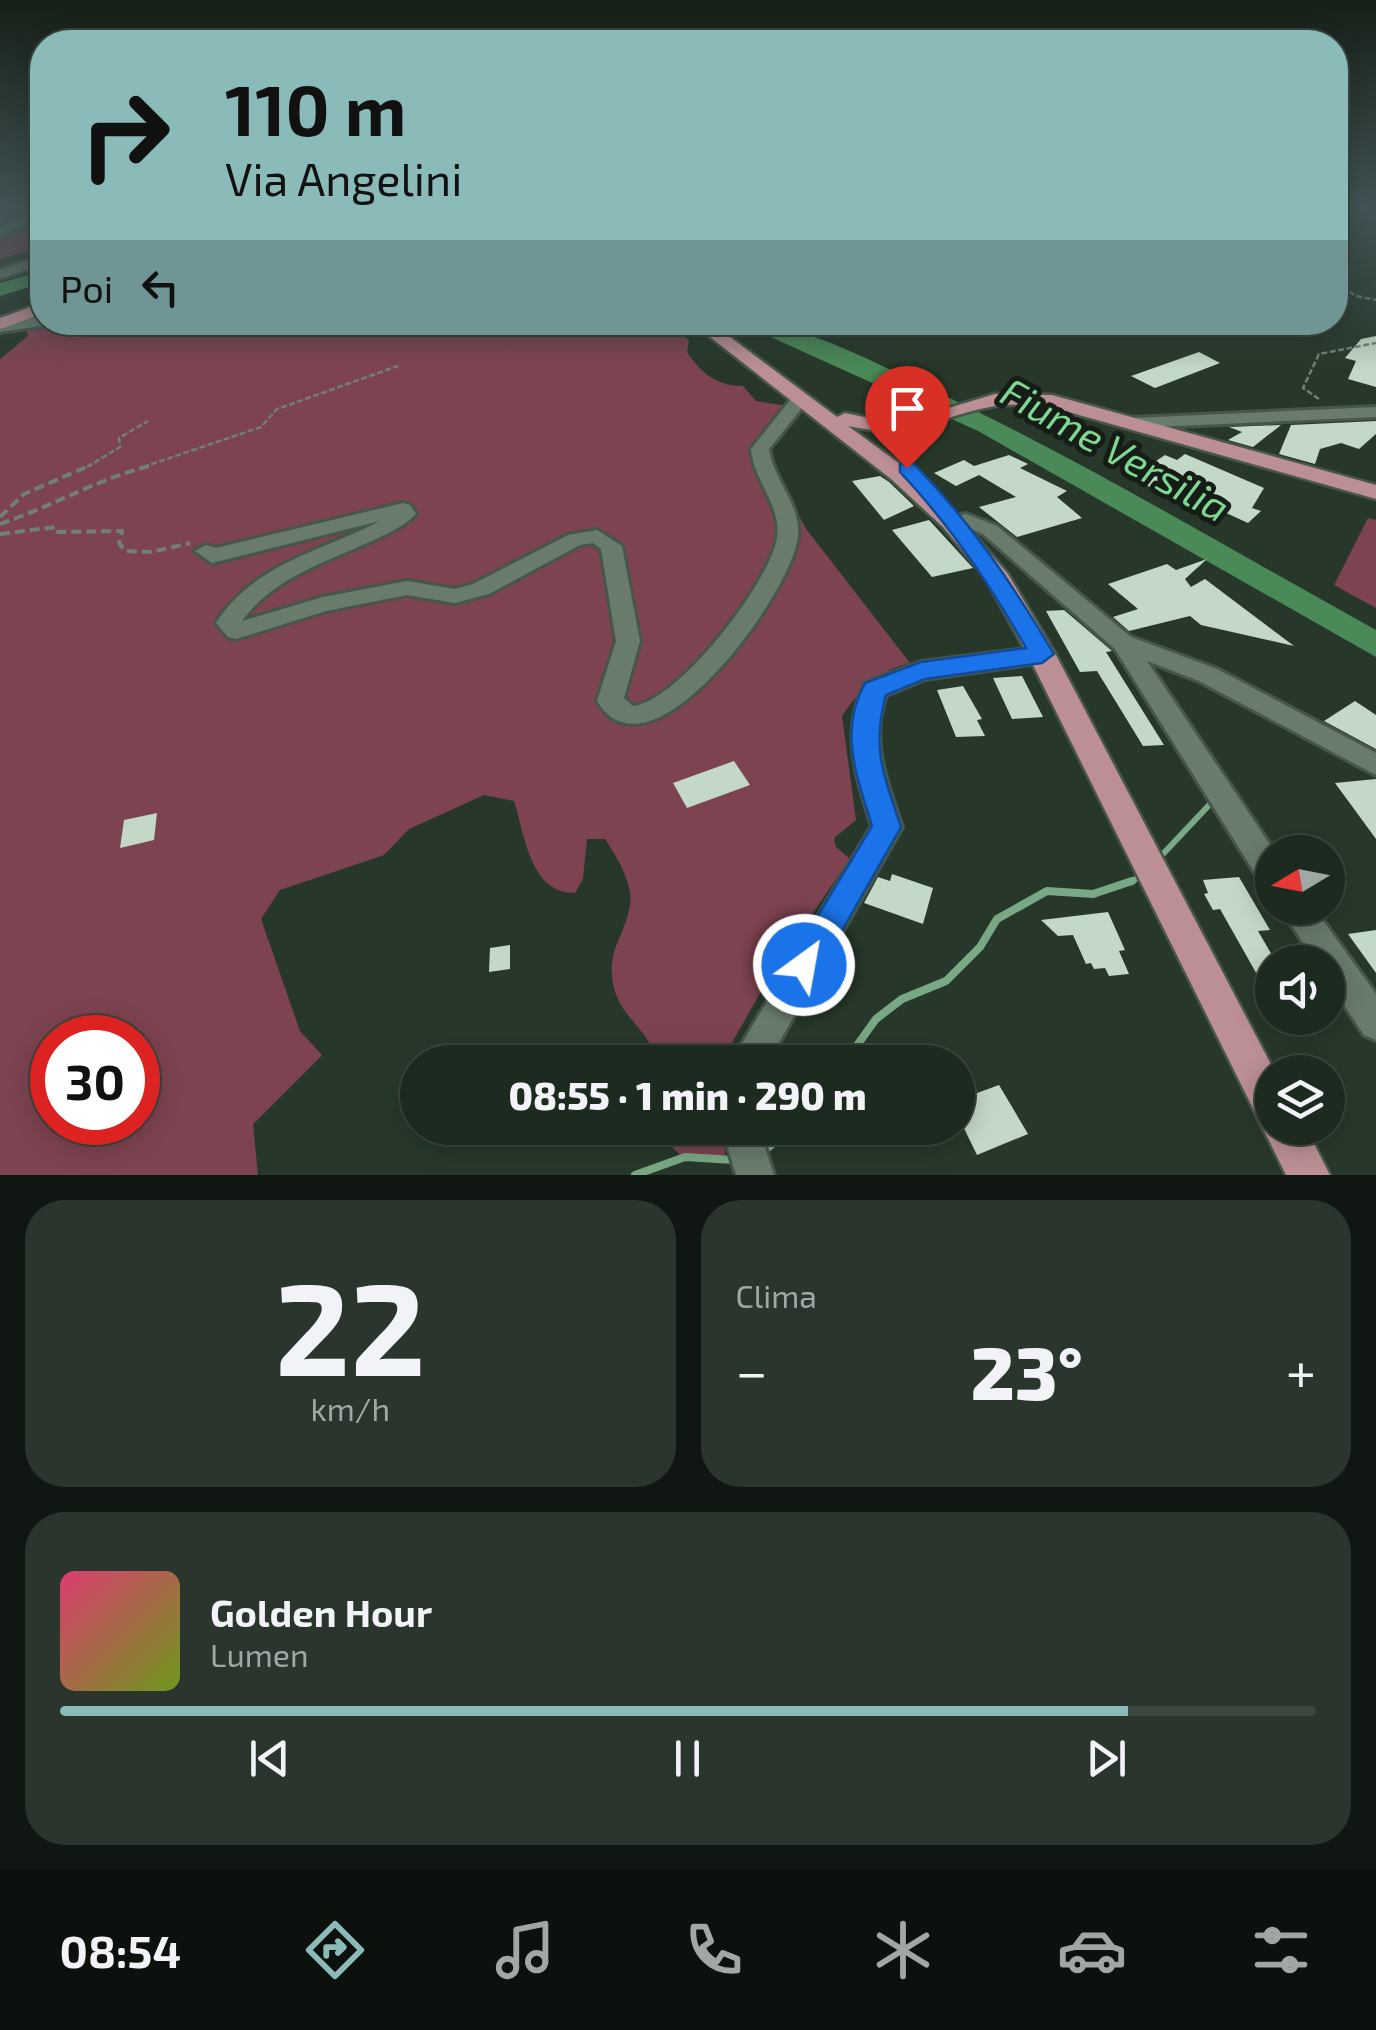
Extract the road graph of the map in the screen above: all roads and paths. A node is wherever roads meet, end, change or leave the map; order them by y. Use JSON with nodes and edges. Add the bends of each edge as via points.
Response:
{"nodes":[{"id":1,"x":30,"y":268,"type":"edge"},
{"id":2,"x":0,"y":278,"type":"edge"},
{"id":3,"x":1348,"y":291,"type":"edge"},
{"id":4,"x":1376,"y":300,"type":"edge"},
{"id":5,"x":30,"y":313,"type":"edge"},
{"id":6,"x":30,"y":323,"type":"edge"},
{"id":7,"x":0,"y":326,"type":"edge"},
{"id":8,"x":717,"y":335,"type":"edge"},
{"id":9,"x":1376,"y":343,"type":"edge"},
{"id":10,"x":398,"y":366,"type":"dead end"},
{"id":11,"x":792,"y":391,"type":"junction"},
{"id":12,"x":1367,"y":410,"type":"edge"},
{"id":13,"x":148,"y":421,"type":"dead end"},
{"id":14,"x":1133,"y":423,"type":"junction"},
{"id":15,"x":893,"y":432,"type":"junction"},
{"id":16,"x":1376,"y":492,"type":"edge"},
{"id":17,"x":0,"y":521,"type":"edge"},
{"id":18,"x":951,"y":522,"type":"junction"},
{"id":19,"x":0,"y":534,"type":"edge"},
{"id":20,"x":206,"y":550,"type":"joint"},
{"id":21,"x":1123,"y":644,"type":"junction"},
{"id":22,"x":1042,"y":654,"type":"junction"},
{"id":23,"x":1376,"y":765,"type":"edge"},
{"id":24,"x":1255,"y":848,"type":"edge"},
{"id":25,"x":1308,"y":925,"type":"edge"},
{"id":26,"x":1376,"y":1023,"type":"edge"},
{"id":27,"x":759,"y":1045,"type":"edge"},
{"id":28,"x":1255,"y":1074,"type":"edge"},
{"id":29,"x":746,"y":1145,"type":"edge"},
{"id":30,"x":1292,"y":1145,"type":"edge"},
{"id":31,"x":755,"y":1175,"type":"edge"},
{"id":32,"x":1309,"y":1175,"type":"edge"}],
"edges":[{"from":1,"to":2,"type":"street"},
{"from":3,"to":4,"type":"path"},
{"from":5,"to":7,"type":"main road"},
{"from":6,"to":7,"type":"street"},
{"from":8,"to":11,"type":"main road"},
{"from":9,"to":12,"type":"path","via":[[1318,354],[1303,388]]},
{"from":10,"to":17,"type":"path","via":[[277,409],[261,427],[104,477],[46,508]]},
{"from":11,"to":15,"type":"main road","via":[[845,419]]},
{"from":11,"to":15,"type":"main road","via":[[821,413]]},
{"from":11,"to":20,"type":"street","via":[[760,449],[788,539],[744,624],[654,712],[628,716],[610,701],[628,641],[611,546],[597,536],[575,539],[455,596],[406,588],[236,631],[228,624],[261,584],[406,514],[403,509],[212,556]]},
{"from":12,"to":14,"type":"street"},
{"from":13,"to":17,"type":"path","via":[[74,475],[24,494]]},
{"from":14,"to":15,"type":"main road","via":[[1030,398],[969,406]]},
{"from":14,"to":16,"type":"main road"},
{"from":15,"to":18,"type":"main road","via":[[903,471]]},
{"from":18,"to":21,"type":"street","via":[[990,530]]},
{"from":18,"to":22,"type":"main road","via":[[1008,591]]},
{"from":19,"to":20,"type":"path","via":[[109,529],[122,531],[118,544],[126,552],[201,540]]},
{"from":21,"to":23,"type":"street","via":[[1208,675]]},
{"from":21,"to":24,"type":"street"},
{"from":22,"to":27,"type":"street","via":[[921,671],[874,689],[862,730],[864,754],[887,827]]},
{"from":22,"to":28,"type":"main road"},
{"from":25,"to":26,"type":"street"},
{"from":29,"to":31,"type":"street"},
{"from":30,"to":32,"type":"main road"}]}
